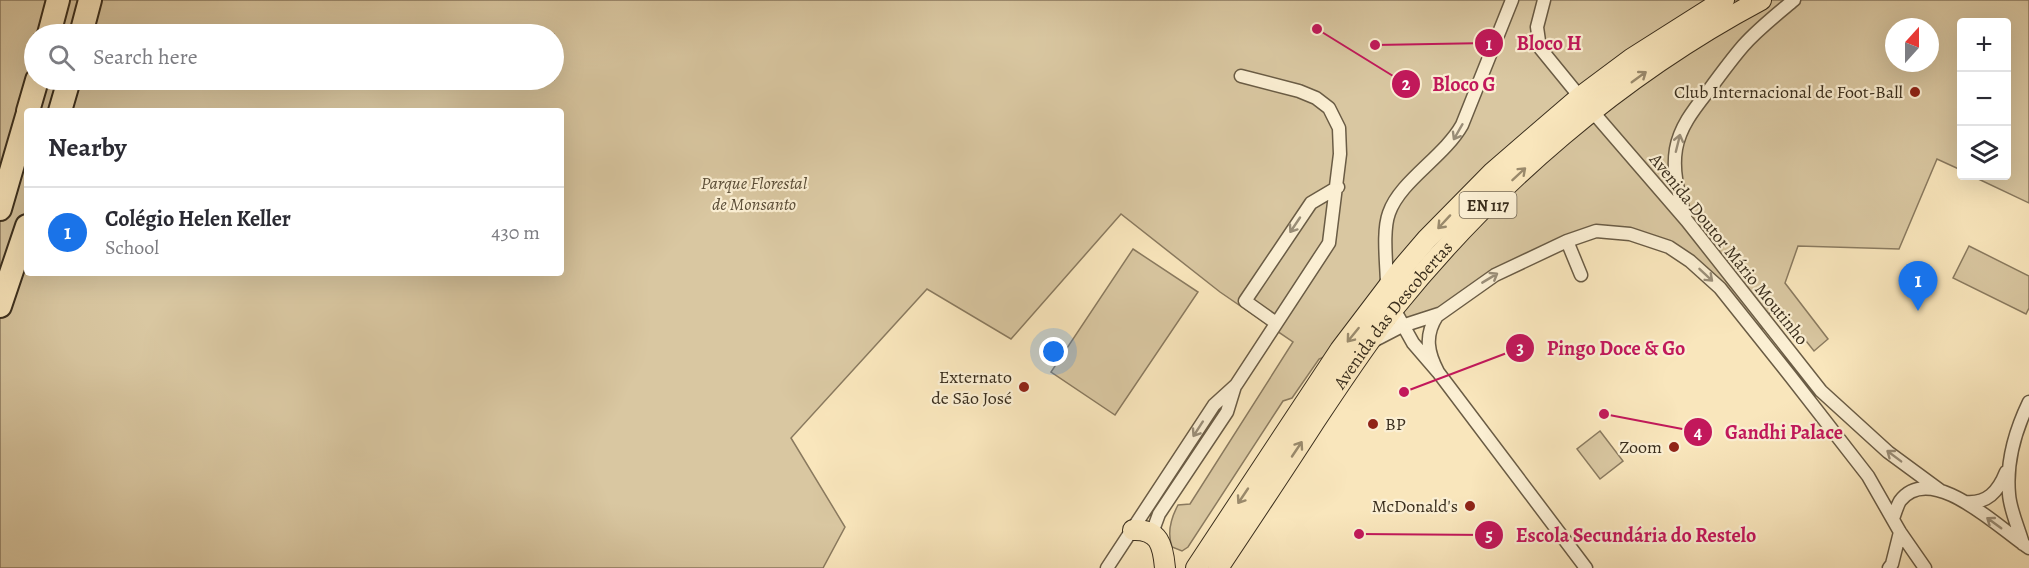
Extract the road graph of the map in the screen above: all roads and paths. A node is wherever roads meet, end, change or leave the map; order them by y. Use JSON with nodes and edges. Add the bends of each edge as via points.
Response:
{"nodes":[{"id":1,"x":58,"y":0,"type":"edge"},
{"id":2,"x":90,"y":0,"type":"edge"},
{"id":3,"x":1512,"y":0,"type":"edge"},
{"id":4,"x":1544,"y":0,"type":"edge"},
{"id":5,"x":1724,"y":0,"type":"edge"},
{"id":6,"x":1761,"y":0,"type":"edge"},
{"id":7,"x":1794,"y":0,"type":"edge"},
{"id":8,"x":52,"y":24,"type":"edge"},
{"id":9,"x":84,"y":24,"type":"edge"},
{"id":10,"x":1241,"y":76,"type":"dead end"},
{"id":11,"x":34,"y":90,"type":"edge"},
{"id":12,"x":66,"y":90,"type":"edge"},
{"id":13,"x":1586,"y":104,"type":"junction"},
{"id":14,"x":29,"y":108,"type":"edge"},
{"id":15,"x":61,"y":108,"type":"edge"},
{"id":16,"x":24,"y":126,"type":"edge"},
{"id":17,"x":1338,"y":187,"type":"junction"},
{"id":18,"x":0,"y":208,"type":"edge"},
{"id":19,"x":1690,"y":225,"type":"junction"},
{"id":20,"x":24,"y":235,"type":"edge"},
{"id":21,"x":1567,"y":241,"type":"junction"},
{"id":22,"x":1669,"y":248,"type":"junction"},
{"id":23,"x":1581,"y":275,"type":"dead end"},
{"id":24,"x":1387,"y":288,"type":"junction"},
{"id":25,"x":0,"y":306,"type":"edge"},
{"id":26,"x":1442,"y":312,"type":"junction"},
{"id":27,"x":1398,"y":318,"type":"junction"},
{"id":28,"x":1276,"y":323,"type":"junction"},
{"id":29,"x":1438,"y":372,"type":"junction"},
{"id":30,"x":1236,"y":385,"type":"junction"},
{"id":31,"x":2029,"y":402,"type":"edge"},
{"id":32,"x":2010,"y":463,"type":"junction"},
{"id":33,"x":1941,"y":491,"type":"junction"},
{"id":34,"x":1965,"y":502,"type":"junction"},
{"id":35,"x":1893,"y":519,"type":"junction"},
{"id":36,"x":1143,"y":531,"type":"junction"},
{"id":37,"x":1900,"y":532,"type":"junction"},
{"id":38,"x":1212,"y":544,"type":"junction"},
{"id":39,"x":2026,"y":546,"type":"edge"},
{"id":40,"x":1165,"y":563,"type":"edge"},
{"id":41,"x":1107,"y":568,"type":"edge"},
{"id":42,"x":1196,"y":568,"type":"edge"},
{"id":43,"x":1218,"y":568,"type":"edge"},
{"id":44,"x":1586,"y":568,"type":"edge"},
{"id":45,"x":1889,"y":568,"type":"edge"},
{"id":46,"x":1925,"y":568,"type":"edge"}],
"edges":[{"from":1,"to":8,"type":"highway"},
{"from":2,"to":9,"type":"highway"},
{"from":3,"to":24,"type":"street","one_way":true,"via":[[1458,132],[1398,196],[1389,213]]},
{"from":4,"to":13,"type":"street","name":"Avenida Doutor Mário Moutinho","via":[[1537,27],[1540,48]]},
{"from":5,"to":13,"type":"main road","name":"Avenida das Descobertas","via":[[1631,59]]},
{"from":13,"to":6,"type":"main road","name":"Avenida das Descobertas","number":"EN 117","one_way":true},
{"from":19,"to":7,"type":"street","one_way":true,"via":[[1674,168],[1682,131],[1742,47]]},
{"from":10,"to":17,"type":"street","via":[[1299,91],[1329,108],[1339,128]]},
{"from":11,"to":14,"type":"highway"},
{"from":12,"to":15,"type":"highway"},
{"from":13,"to":19,"type":"street","name":"Avenida Doutor Mário Moutinho"},
{"from":13,"to":24,"type":"main road","name":"Avenida das Descobertas","one_way":true,"via":[[1528,141],[1427,239]]},
{"from":27,"to":13,"type":"main road","name":"Avenida das Descobertas","number":"EN 117","one_way":true,"via":[[1442,253]]},
{"from":16,"to":18,"type":"highway"},
{"from":17,"to":28,"type":"street","via":[[1329,243]]},
{"from":17,"to":28,"type":"street","one_way":true,"via":[[1311,202],[1245,301]]},
{"from":19,"to":22,"type":"street","via":[[1696,241],[1692,250],[1679,252]]},
{"from":33,"to":19,"type":"street","name":"Avenida Doutor Mário Moutinho","one_way":true,"via":[[1890,453],[1821,391]]},
{"from":20,"to":25,"type":"highway"},
{"from":21,"to":22,"type":"street","name":"Avenida Doutor Mário Moutinho","via":[[1596,231],[1630,234]]},
{"from":21,"to":23,"type":"street"},
{"from":26,"to":21,"type":"street","one_way":true,"via":[[1495,275]]},
{"from":22,"to":35,"type":"street","name":"Avenida Doutor Mário Moutinho","one_way":true,"via":[[1720,288],[1868,476]]},
{"from":24,"to":27,"type":"main road"},
{"from":24,"to":38,"type":"main road","name":"Avenida das Descobertas","one_way":true,"via":[[1340,350]]},
{"from":26,"to":27,"type":"street"},
{"from":26,"to":27,"type":"street"},
{"from":26,"to":29,"type":"street","via":[[1432,323],[1428,339]]},
{"from":27,"to":29,"type":"street"},
{"from":43,"to":27,"type":"main road","name":"Avenida das Descobertas","number":"EN 117","one_way":true,"via":[[1349,370],[1368,345]]},
{"from":28,"to":30,"type":"street"},
{"from":29,"to":44,"type":"street"},
{"from":30,"to":36,"type":"street","via":[[1227,411],[1159,514]]},
{"from":30,"to":36,"type":"street","one_way":true,"via":[[1214,405]]},
{"from":31,"to":32,"type":"street","via":[[2014,439]]},
{"from":32,"to":34,"type":"street","via":[[2000,486],[1988,498],[1977,503]]},
{"from":32,"to":39,"type":"street","via":[[2009,496]]},
{"from":33,"to":34,"type":"street","name":"Avenida Doutor Mário Moutinho"},
{"from":33,"to":35,"type":"street","name":"Avenida Doutor Mário Moutinho","via":[[1923,488],[1911,492],[1900,501]]},
{"from":39,"to":34,"type":"street","name":"Avenida Doutor Mário Moutinho","one_way":true},
{"from":35,"to":37,"type":"street","name":"Avenida Doutor Mário Moutinho"},
{"from":36,"to":40,"type":"main road","via":[[1159,540]]},
{"from":36,"to":41,"type":"street"},
{"from":37,"to":45,"type":"street"},
{"from":37,"to":46,"type":"street","name":"Avenida Doutor Mário Moutinho"},
{"from":38,"to":40,"type":"main road","via":[[1189,558]]},
{"from":38,"to":42,"type":"main road","name":"Avenida das Descobertas"}]}
